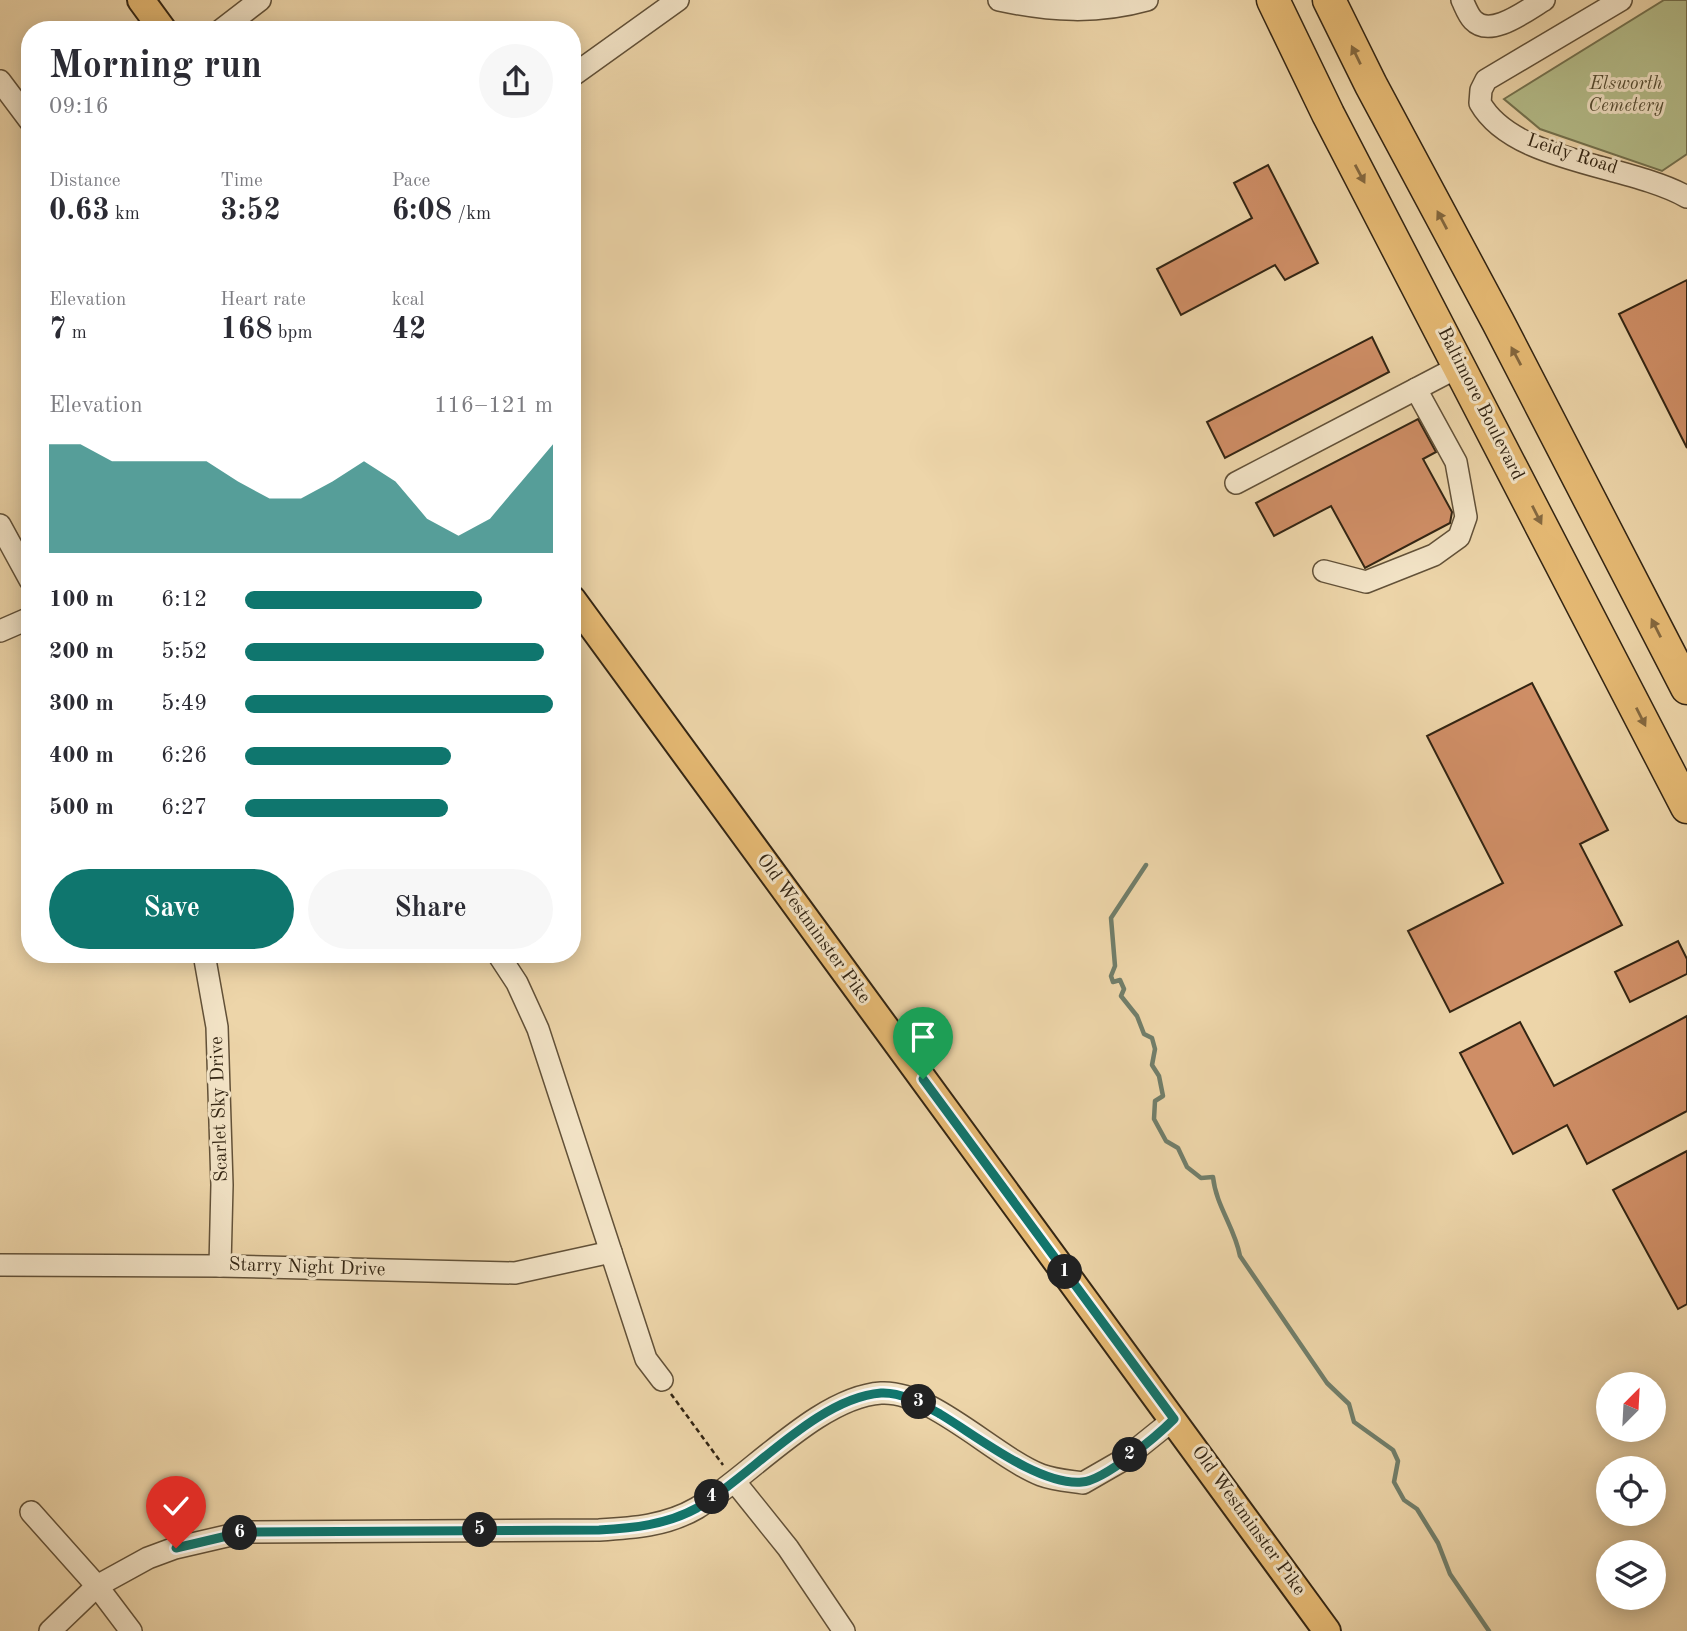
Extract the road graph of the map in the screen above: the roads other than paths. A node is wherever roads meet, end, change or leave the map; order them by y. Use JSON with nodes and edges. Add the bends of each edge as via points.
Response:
{"nodes":[{"id":1,"x":141,"y":0,"type":"edge"},
{"id":2,"x":260,"y":0,"type":"edge"},
{"id":3,"x":678,"y":0,"type":"edge"},
{"id":4,"x":999,"y":0,"type":"edge"},
{"id":5,"x":1147,"y":0,"type":"edge"},
{"id":6,"x":1273,"y":0,"type":"edge"},
{"id":7,"x":1329,"y":0,"type":"edge"},
{"id":8,"x":1462,"y":0,"type":"edge"},
{"id":9,"x":1544,"y":0,"type":"edge"},
{"id":10,"x":1621,"y":0,"type":"edge"},
{"id":11,"x":156,"y":21,"type":"edge"},
{"id":12,"x":233,"y":21,"type":"edge"},
{"id":13,"x":581,"y":70,"type":"edge"},
{"id":14,"x":0,"y":81,"type":"edge"},
{"id":15,"x":21,"y":109,"type":"edge"},
{"id":16,"x":1685,"y":193,"type":"edge"},
{"id":17,"x":1460,"y":366,"type":"junction"},
{"id":18,"x":1416,"y":389,"type":"junction"},
{"id":19,"x":1236,"y":483,"type":"dead end"},
{"id":20,"x":0,"y":525,"type":"edge"},
{"id":21,"x":21,"y":564,"type":"edge"},
{"id":22,"x":1324,"y":570,"type":"dead end"},
{"id":23,"x":581,"y":611,"type":"edge"},
{"id":24,"x":21,"y":622,"type":"edge"},
{"id":25,"x":0,"y":631,"type":"edge"},
{"id":26,"x":1687,"y":688,"type":"edge"},
{"id":27,"x":1687,"y":807,"type":"edge"},
{"id":28,"x":206,"y":963,"type":"edge"},
{"id":29,"x":504,"y":963,"type":"edge"},
{"id":30,"x":611,"y":1252,"type":"junction"},
{"id":31,"x":0,"y":1265,"type":"edge"},
{"id":32,"x":220,"y":1266,"type":"junction"},
{"id":33,"x":662,"y":1380,"type":"road end"},
{"id":34,"x":1174,"y":1419,"type":"junction"},
{"id":35,"x":735,"y":1482,"type":"junction"},
{"id":36,"x":31,"y":1512,"type":"dead end"},
{"id":37,"x":97,"y":1586,"type":"junction"},
{"id":38,"x":50,"y":1631,"type":"edge"},
{"id":39,"x":131,"y":1631,"type":"edge"},
{"id":40,"x":845,"y":1631,"type":"edge"},
{"id":41,"x":1327,"y":1631,"type":"edge"}],
"edges":[{"from":1,"to":11,"type":"main road"},
{"from":2,"to":12,"type":"street"},
{"from":3,"to":13,"type":"street"},
{"from":4,"to":5,"type":"street","via":[[1067,11],[1117,8]]},
{"from":6,"to":17,"type":"highway","name":"Baltimore Boulevard","one_way":true},
{"from":26,"to":7,"type":"highway","one_way":true},
{"from":8,"to":9,"type":"street","via":[[1473,21],[1485,27],[1501,24]]},
{"from":10,"to":16,"type":"street","name":"Leidy Road","via":[[1486,80],[1480,103],[1498,125],[1517,137],[1564,157]]},
{"from":14,"to":15,"type":"street"},
{"from":17,"to":18,"type":"street"},
{"from":17,"to":27,"type":"highway","name":"Baltimore Boulevard","one_way":true},
{"from":18,"to":19,"type":"street"},
{"from":18,"to":22,"type":"street","via":[[1456,462],[1466,517],[1459,537],[1434,555],[1366,582]]},
{"from":20,"to":21,"type":"street"},
{"from":23,"to":34,"type":"main road","name":"Old Westminster Pike"},
{"from":24,"to":25,"type":"street"},
{"from":28,"to":32,"type":"street","name":"Scarlet Sky Drive","via":[[217,1027]]},
{"from":29,"to":30,"type":"street","via":[[538,1029]]},
{"from":30,"to":32,"type":"street","name":"Starry Night Drive","via":[[515,1273]]},
{"from":30,"to":33,"type":"street","via":[[646,1359]]},
{"from":31,"to":32,"type":"street","name":"Starry Night Drive"},
{"from":34,"to":35,"type":"street","via":[[1123,1460],[1083,1483],[1041,1474],[913,1398],[883,1393],[826,1414],[801,1429]]},
{"from":34,"to":41,"type":"main road","name":"Old Westminster Pike"},
{"from":35,"to":37,"type":"street","via":[[695,1509],[642,1527],[244,1532],[148,1558]]},
{"from":35,"to":40,"type":"street"},
{"from":36,"to":37,"type":"street"},
{"from":37,"to":38,"type":"street"},
{"from":37,"to":39,"type":"street"}]}
